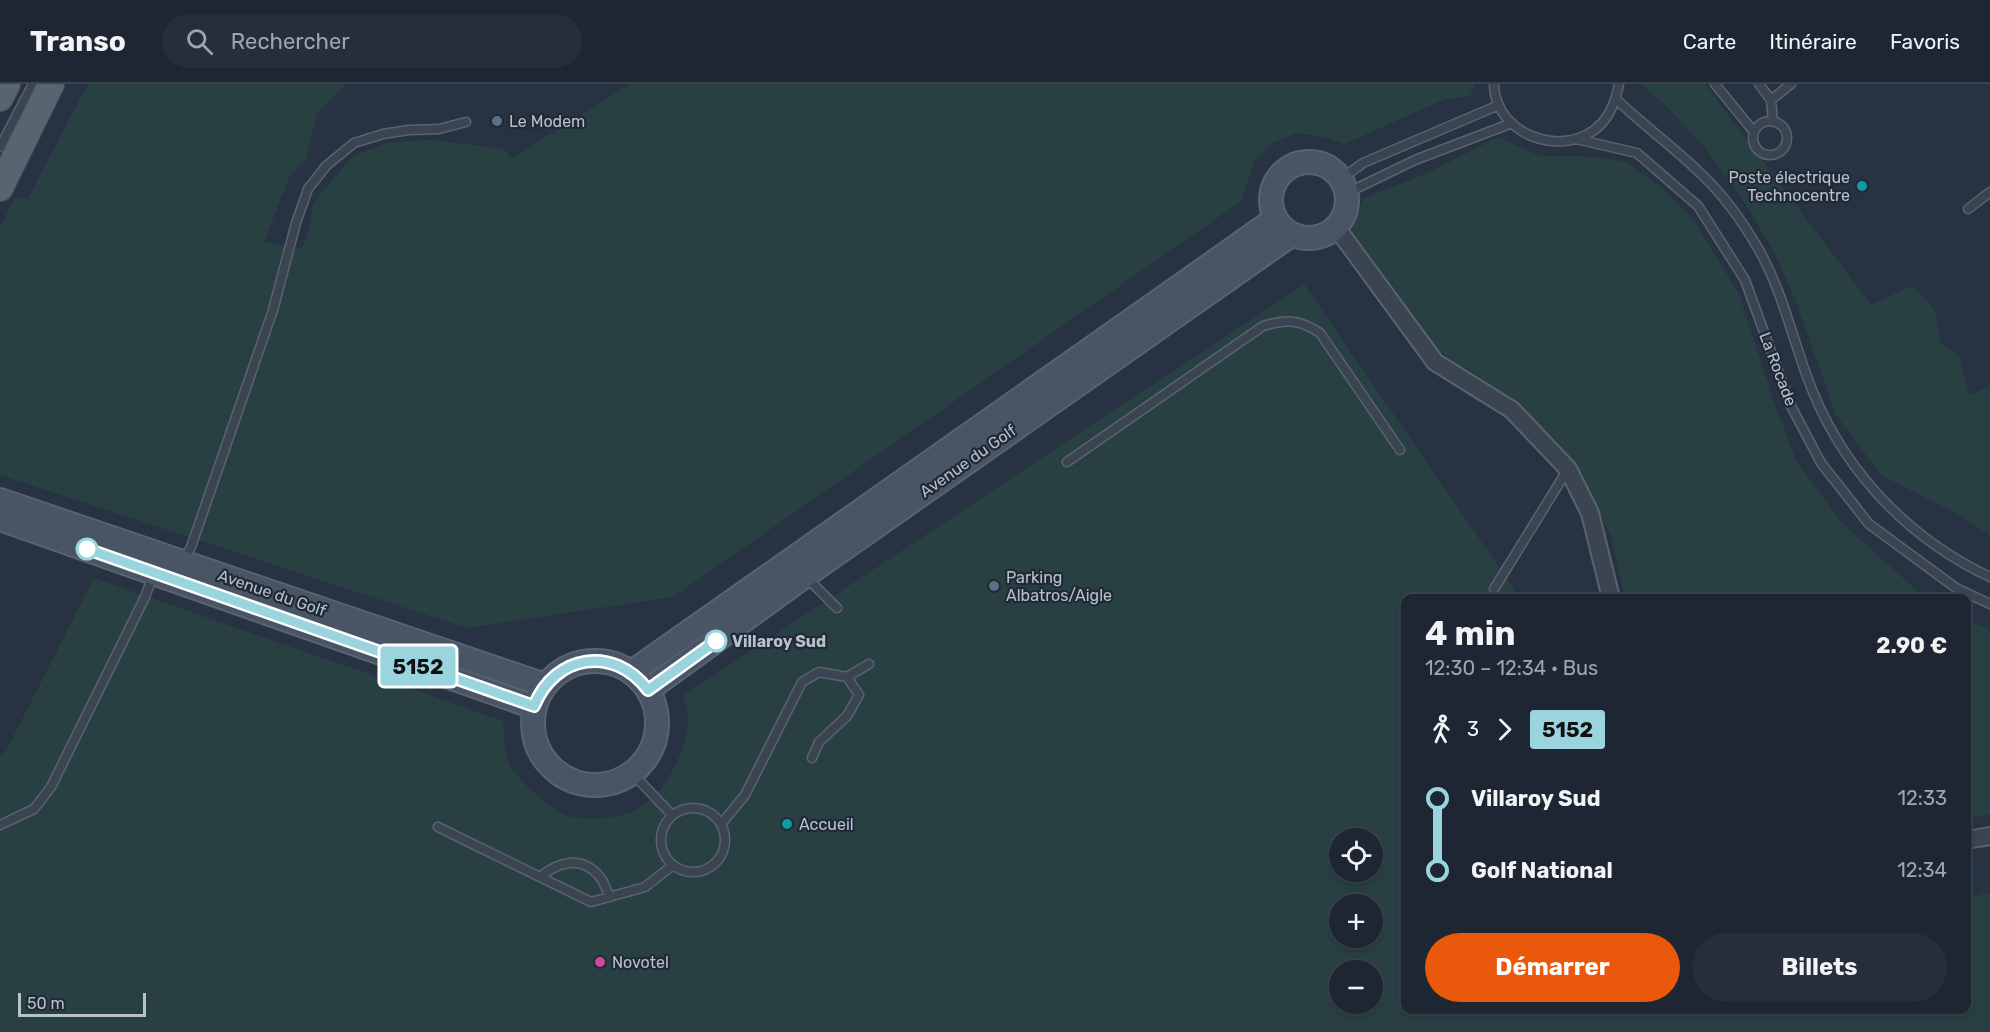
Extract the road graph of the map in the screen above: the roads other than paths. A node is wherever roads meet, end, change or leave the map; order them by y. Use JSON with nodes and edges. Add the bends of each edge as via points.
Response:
{"nodes":[{"id":1,"x":7,"y":84,"type":"edge"},
{"id":2,"x":33,"y":84,"type":"edge"},
{"id":3,"x":51,"y":84,"type":"edge"},
{"id":4,"x":1494,"y":84,"type":"edge"},
{"id":5,"x":1619,"y":84,"type":"edge"},
{"id":6,"x":1715,"y":84,"type":"edge"},
{"id":7,"x":1759,"y":84,"type":"edge"},
{"id":8,"x":1791,"y":84,"type":"edge"},
{"id":9,"x":0,"y":98,"type":"edge"},
{"id":10,"x":1616,"y":99,"type":"junction"},
{"id":11,"x":1771,"y":100,"type":"junction"},
{"id":12,"x":1499,"y":105,"type":"junction"},
{"id":13,"x":466,"y":122,"type":"dead end"},
{"id":14,"x":1773,"y":122,"type":"junction"},
{"id":15,"x":1512,"y":123,"type":"junction"},
{"id":16,"x":1754,"y":132,"type":"junction"},
{"id":17,"x":1576,"y":139,"type":"junction"},
{"id":18,"x":0,"y":147,"type":"edge"},
{"id":19,"x":1344,"y":186,"type":"junction"},
{"id":20,"x":0,"y":188,"type":"edge"},
{"id":21,"x":1990,"y":192,"type":"edge"},
{"id":22,"x":1968,"y":209,"type":"dead end"},
{"id":23,"x":1275,"y":219,"type":"junction"},
{"id":24,"x":1336,"y":227,"type":"junction"},
{"id":25,"x":1291,"y":235,"type":"junction"},
{"id":26,"x":1400,"y":450,"type":"dead end"},
{"id":27,"x":1067,"y":462,"type":"dead end"},
{"id":28,"x":1568,"y":469,"type":"junction"},
{"id":29,"x":0,"y":500,"type":"edge"},
{"id":30,"x":0,"y":519,"type":"edge"},
{"id":31,"x":182,"y":562,"type":"junction"},
{"id":32,"x":155,"y":572,"type":"junction"},
{"id":33,"x":805,"y":576,"type":"junction"},
{"id":34,"x":1990,"y":577,"type":"edge"},
{"id":35,"x":1494,"y":589,"type":"dead end"},
{"id":36,"x":1610,"y":594,"type":"edge"},
{"id":37,"x":1969,"y":594,"type":"edge"},
{"id":38,"x":1971,"y":595,"type":"edge"},
{"id":39,"x":1990,"y":604,"type":"edge"},
{"id":40,"x":837,"y":608,"type":"dead end"},
{"id":41,"x":869,"y":664,"type":"dead end"},
{"id":42,"x":632,"y":672,"type":"junction"},
{"id":43,"x":847,"y":677,"type":"junction"},
{"id":44,"x":544,"y":685,"type":"junction"},
{"id":45,"x":648,"y":690,"type":"junction"},
{"id":46,"x":534,"y":706,"type":"junction"},
{"id":47,"x":812,"y":758,"type":"dead end"},
{"id":48,"x":633,"y":774,"type":"junction"},
{"id":49,"x":672,"y":814,"type":"junction"},
{"id":50,"x":722,"y":823,"type":"junction"},
{"id":51,"x":0,"y":825,"type":"edge"},
{"id":52,"x":438,"y":827,"type":"dead end"},
{"id":53,"x":1990,"y":836,"type":"edge"},
{"id":54,"x":1971,"y":839,"type":"edge"},
{"id":55,"x":673,"y":865,"type":"junction"},
{"id":56,"x":540,"y":877,"type":"junction"},
{"id":57,"x":610,"y":897,"type":"junction"}],
"edges":[{"from":1,"to":9,"type":"main road"},
{"from":2,"to":18,"type":"lane"},
{"from":3,"to":20,"type":"main road"},
{"from":4,"to":12,"type":"lane"},
{"from":5,"to":10,"type":"lane"},
{"from":6,"to":16,"type":"lane"},
{"from":7,"to":11,"type":"lane"},
{"from":8,"to":11,"type":"lane"},
{"from":10,"to":17,"type":"lane","via":[[1607,117]]},
{"from":10,"to":34,"type":"lane","name":"La Rocade","via":[[1699,172],[1742,223],[1775,282],[1806,374],[1833,435],[1870,488],[1920,536]]},
{"from":11,"to":14,"type":"lane"},
{"from":12,"to":15,"type":"lane"},
{"from":12,"to":19,"type":"lane","via":[[1363,164]]},
{"from":13,"to":31,"type":"lane","via":[[439,129],[382,134],[354,143],[326,166],[308,189],[273,310],[191,547]]},
{"from":14,"to":16,"type":"lane","via":[[1764,122]]},
{"from":14,"to":16,"type":"lane","via":[[1781,125],[1786,135],[1778,153],[1766,154],[1757,148]]},
{"from":15,"to":17,"type":"lane","via":[[1522,132],[1548,142]]},
{"from":15,"to":19,"type":"lane"},
{"from":17,"to":37,"type":"lane","name":"La Rocade","via":[[1637,153],[1698,206],[1745,280],[1791,406],[1821,463],[1869,524]]},
{"from":19,"to":23,"type":"street","via":[[1330,168],[1318,163],[1292,165],[1281,173],[1270,193]]},
{"from":19,"to":24,"type":"street","via":[[1347,203]]},
{"from":21,"to":22,"type":"lane"},
{"from":23,"to":25,"type":"street"},
{"from":23,"to":42,"type":"street","name":"Avenue du Golf"},
{"from":24,"to":25,"type":"street","via":[[1326,235],[1307,239]]},
{"from":24,"to":28,"type":"street","via":[[1435,362],[1512,410]]},
{"from":25,"to":33,"type":"street","name":"Avenue du Golf"},
{"from":26,"to":27,"type":"lane","via":[[1320,333],[1295,321],[1278,321],[1263,326]]},
{"from":28,"to":35,"type":"lane"},
{"from":28,"to":36,"type":"street","via":[[1590,513]]},
{"from":29,"to":31,"type":"street","name":"Avenue du Golf"},
{"from":30,"to":32,"type":"street","name":"Avenue du Golf"},
{"from":31,"to":44,"type":"street","name":"Avenue du Golf"},
{"from":32,"to":46,"type":"street","name":"Avenue du Golf"},
{"from":32,"to":51,"type":"lane","via":[[51,787],[34,809]]},
{"from":33,"to":40,"type":"lane"},
{"from":33,"to":45,"type":"street","name":"Avenue du Golf"},
{"from":38,"to":39,"type":"lane","name":"La Rocade"},
{"from":41,"to":43,"type":"lane"},
{"from":42,"to":44,"type":"street","via":[[615,663],[595,660],[576,663]]},
{"from":42,"to":45,"type":"street"},
{"from":43,"to":47,"type":"lane","via":[[859,695],[847,716],[819,742]]},
{"from":43,"to":50,"type":"lane","via":[[819,672],[802,682],[745,795]]},
{"from":44,"to":46,"type":"street"},
{"from":45,"to":48,"type":"street","via":[[656,708],[657,727],[653,746]]},
{"from":46,"to":48,"type":"street","via":[[532,728],[538,749],[550,767],[567,779],[588,785],[610,784]]},
{"from":48,"to":49,"type":"lane"},
{"from":49,"to":50,"type":"lane","via":[[689,807],[708,810]]},
{"from":49,"to":55,"type":"lane","via":[[662,831],[662,850]]},
{"from":50,"to":55,"type":"lane","via":[[726,840],[721,858],[708,870],[690,872]]},
{"from":52,"to":56,"type":"lane"},
{"from":53,"to":54,"type":"street"},
{"from":55,"to":57,"type":"lane","via":[[645,887]]},
{"from":56,"to":57,"type":"lane","via":[[591,902]]},
{"from":56,"to":57,"type":"lane","via":[[552,867],[571,862],[585,864],[600,877]]}]}
